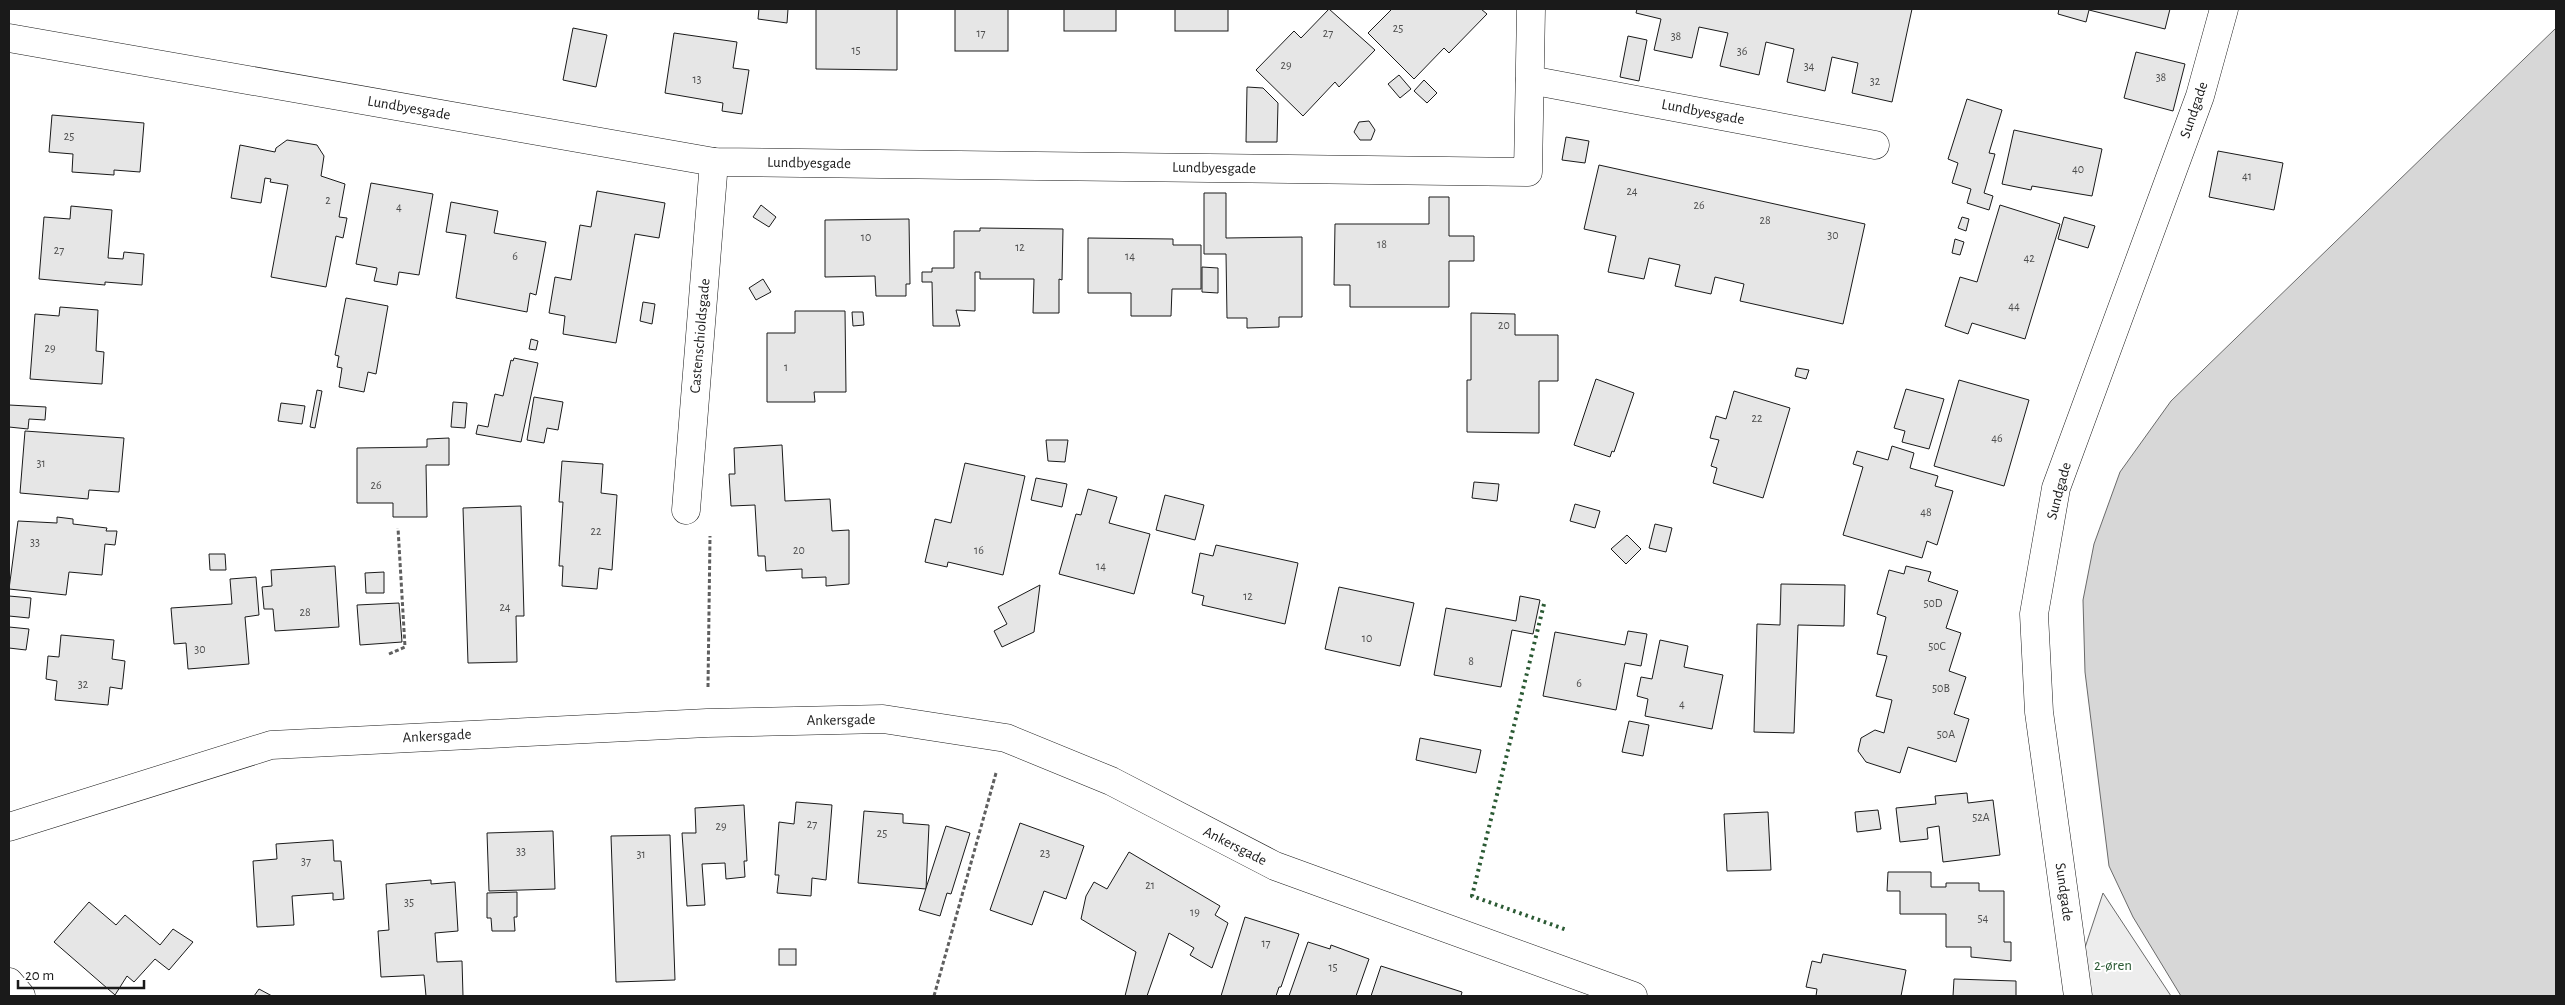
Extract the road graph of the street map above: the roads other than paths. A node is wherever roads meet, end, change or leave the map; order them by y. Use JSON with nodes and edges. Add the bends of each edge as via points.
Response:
{"nodes":[{"id":1,"x":1531,"y":9,"type":"edge"},
{"id":2,"x":2224,"y":9,"type":"edge"},
{"id":3,"x":9,"y":38,"type":"edge"},
{"id":4,"x":1530,"y":80,"type":"junction"},
{"id":5,"x":1875,"y":144,"type":"dead end"},
{"id":6,"x":714,"y":162,"type":"junction"},
{"id":7,"x":686,"y":510,"type":"road end"},
{"id":8,"x":9,"y":827,"type":"edge"},
{"id":9,"x":9,"y":982,"type":"edge"},
{"id":10,"x":21,"y":996,"type":"edge"},
{"id":11,"x":1633,"y":996,"type":"edge"},
{"id":12,"x":2078,"y":996,"type":"edge"}],
"edges":[{"from":1,"to":4,"type":"street","name":"Lundbyesgade"},
{"from":2,"to":12,"type":"street","name":"Sundgade","via":[[2200,96],[2056,488],[2034,614],[2039,712]]},
{"from":3,"to":6,"type":"street","name":"Lundbyesgade"},
{"from":4,"to":5,"type":"street","name":"Lundbyesgade"},
{"from":4,"to":6,"type":"street","name":"Lundbyesgade","via":[[1528,172]]},
{"from":6,"to":7,"type":"street","name":"Castenschioldsgade"},
{"from":8,"to":11,"type":"street","name":"Ankersgade","via":[[271,744],[707,723],[883,719],[1006,738],[1111,781],[1275,866]]},
{"from":9,"to":10,"type":"street"}]}
